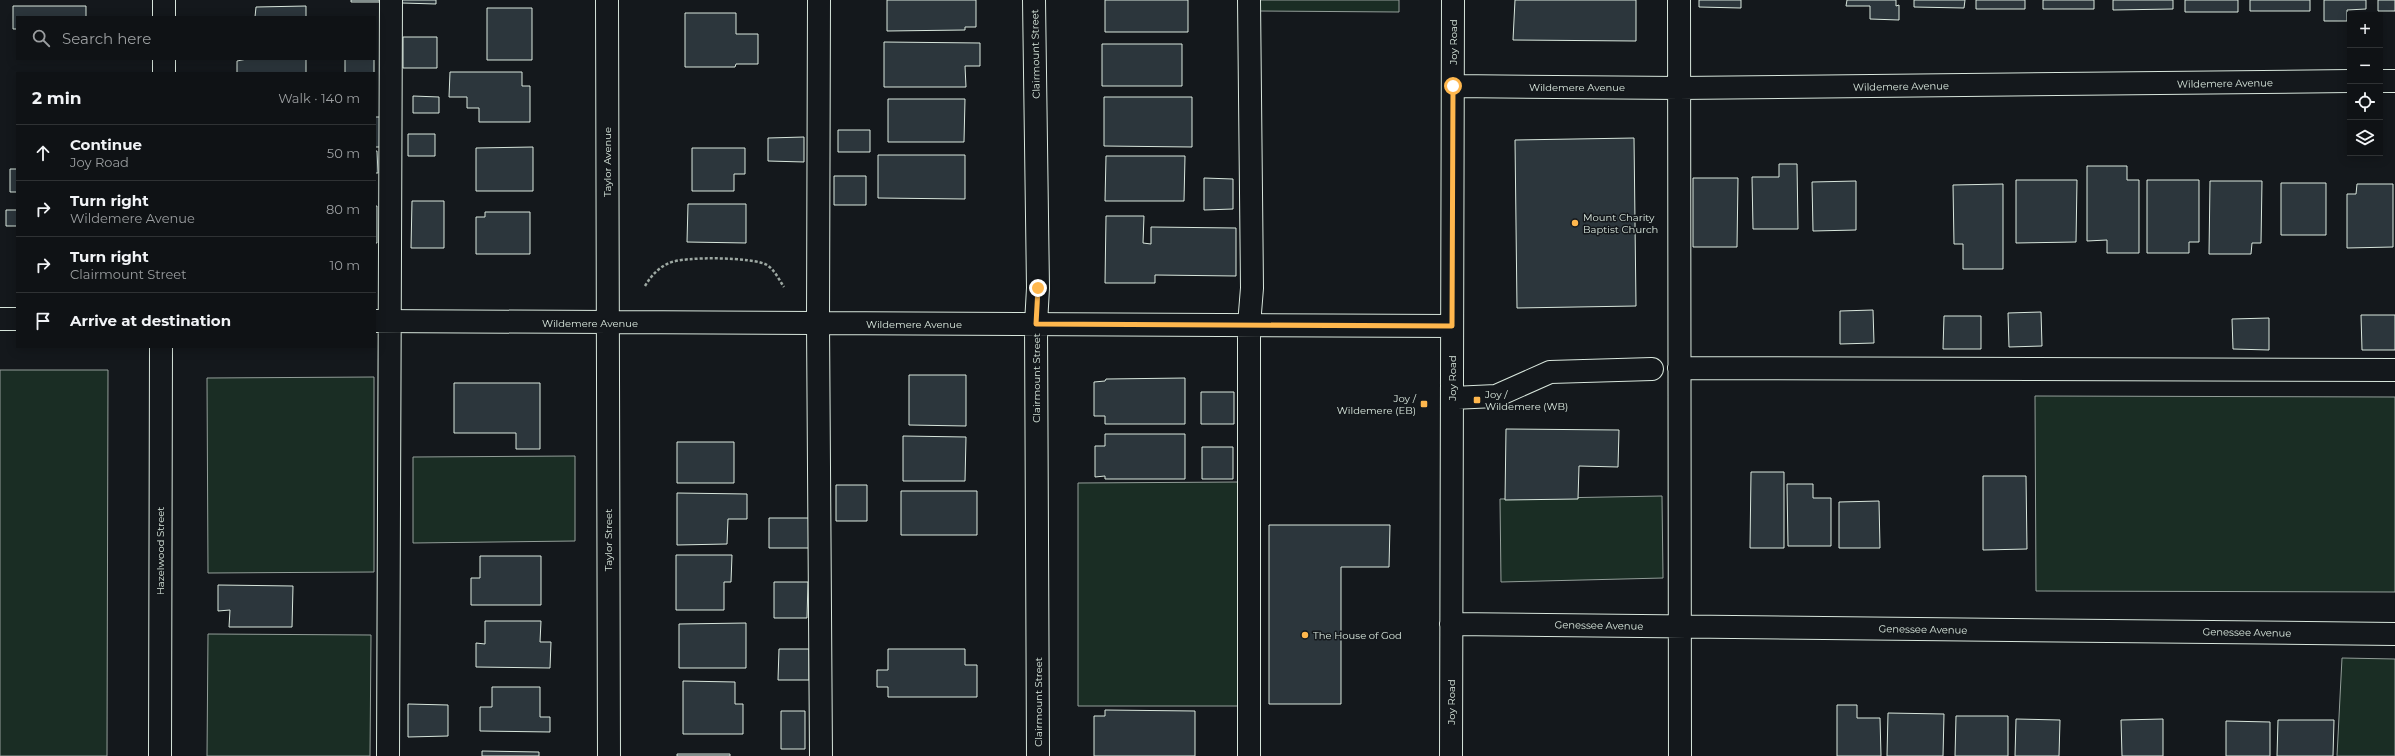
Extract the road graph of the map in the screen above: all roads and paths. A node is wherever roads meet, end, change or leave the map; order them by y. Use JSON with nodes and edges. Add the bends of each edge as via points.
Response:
{"nodes":[{"id":1,"x":164,"y":0,"type":"edge"},
{"id":2,"x":391,"y":0,"type":"edge"},
{"id":3,"x":607,"y":0,"type":"edge"},
{"id":4,"x":819,"y":0,"type":"edge"},
{"id":5,"x":1034,"y":0,"type":"edge"},
{"id":6,"x":1249,"y":0,"type":"edge"},
{"id":7,"x":1453,"y":0,"type":"edge"},
{"id":8,"x":1679,"y":0,"type":"edge"},
{"id":9,"x":164,"y":16,"type":"edge"},
{"id":10,"x":164,"y":60,"type":"edge"},
{"id":11,"x":164,"y":72,"type":"edge"},
{"id":12,"x":2347,"y":81,"type":"edge"},
{"id":13,"x":2383,"y":81,"type":"edge"},
{"id":14,"x":2395,"y":81,"type":"edge"},
{"id":15,"x":1453,"y":86,"type":"junction"},
{"id":16,"x":1679,"y":88,"type":"junction"},
{"id":17,"x":646,"y":286,"type":"dead end"},
{"id":18,"x":784,"y":287,"type":"dead end"},
{"id":19,"x":0,"y":319,"type":"edge"},
{"id":20,"x":16,"y":319,"type":"edge"},
{"id":21,"x":382,"y":321,"type":"edge"},
{"id":22,"x":607,"y":323,"type":"junction"},
{"id":23,"x":818,"y":323,"type":"junction"},
{"id":24,"x":1036,"y":324,"type":"junction"},
{"id":25,"x":1249,"y":325,"type":"junction"},
{"id":26,"x":1452,"y":326,"type":"junction"},
{"id":27,"x":161,"y":348,"type":"edge"},
{"id":28,"x":1679,"y":368,"type":"junction"},
{"id":29,"x":1652,"y":369,"type":"dead end"},
{"id":30,"x":2395,"y":370,"type":"edge"},
{"id":31,"x":1452,"y":398,"type":"junction"},
{"id":32,"x":1451,"y":624,"type":"junction"},
{"id":33,"x":1680,"y":626,"type":"junction"},
{"id":34,"x":2395,"y":634,"type":"edge"},
{"id":35,"x":160,"y":756,"type":"edge"},
{"id":36,"x":388,"y":756,"type":"edge"},
{"id":37,"x":608,"y":756,"type":"edge"},
{"id":38,"x":821,"y":756,"type":"edge"},
{"id":39,"x":1038,"y":756,"type":"edge"},
{"id":40,"x":1249,"y":756,"type":"edge"},
{"id":41,"x":1451,"y":756,"type":"edge"},
{"id":42,"x":1680,"y":756,"type":"edge"}],
"edges":[{"from":1,"to":9,"type":"street"},
{"from":2,"to":21,"type":"street"},
{"from":3,"to":22,"type":"street","name":"Taylor Avenue"},
{"from":4,"to":23,"type":"street"},
{"from":5,"to":24,"type":"street","name":"Clairmount Street","via":[[1038,288]]},
{"from":6,"to":25,"type":"street","via":[[1252,288]]},
{"from":7,"to":15,"type":"street","name":"Joy Road"},
{"from":8,"to":16,"type":"street"},
{"from":10,"to":11,"type":"street"},
{"from":12,"to":16,"type":"street","name":"Wildemere Avenue"},
{"from":13,"to":14,"type":"street"},
{"from":15,"to":16,"type":"street","name":"Wildemere Avenue"},
{"from":15,"to":26,"type":"street","name":"Joy Road"},
{"from":16,"to":28,"type":"street"},
{"from":17,"to":18,"type":"path","via":[[652,274],[670,262],[689,259],[752,259],[767,265]]},
{"from":19,"to":20,"type":"street"},
{"from":21,"to":22,"type":"street","name":"Wildemere Avenue"},
{"from":21,"to":36,"type":"street"},
{"from":22,"to":23,"type":"street","name":"Wildemere Avenue"},
{"from":22,"to":37,"type":"street","name":"Taylor Street"},
{"from":23,"to":24,"type":"street","name":"Wildemere Avenue"},
{"from":23,"to":38,"type":"street"},
{"from":24,"to":25,"type":"street","name":"Wildemere Avenue"},
{"from":24,"to":39,"type":"street","name":"Clairmount Street"},
{"from":25,"to":26,"type":"street","name":"Wildemere Avenue"},
{"from":25,"to":40,"type":"street"},
{"from":26,"to":31,"type":"street","name":"Joy Road"},
{"from":27,"to":35,"type":"street","name":"Hazelwood Street"},
{"from":28,"to":30,"type":"street"},
{"from":28,"to":33,"type":"street"},
{"from":29,"to":31,"type":"street","via":[[1550,372],[1496,396]]},
{"from":31,"to":32,"type":"street","name":"Joy Road"},
{"from":32,"to":33,"type":"street","name":"Genessee Avenue"},
{"from":32,"to":41,"type":"street","name":"Joy Road"},
{"from":33,"to":34,"type":"street","name":"Genessee Avenue"},
{"from":33,"to":42,"type":"street"}]}
